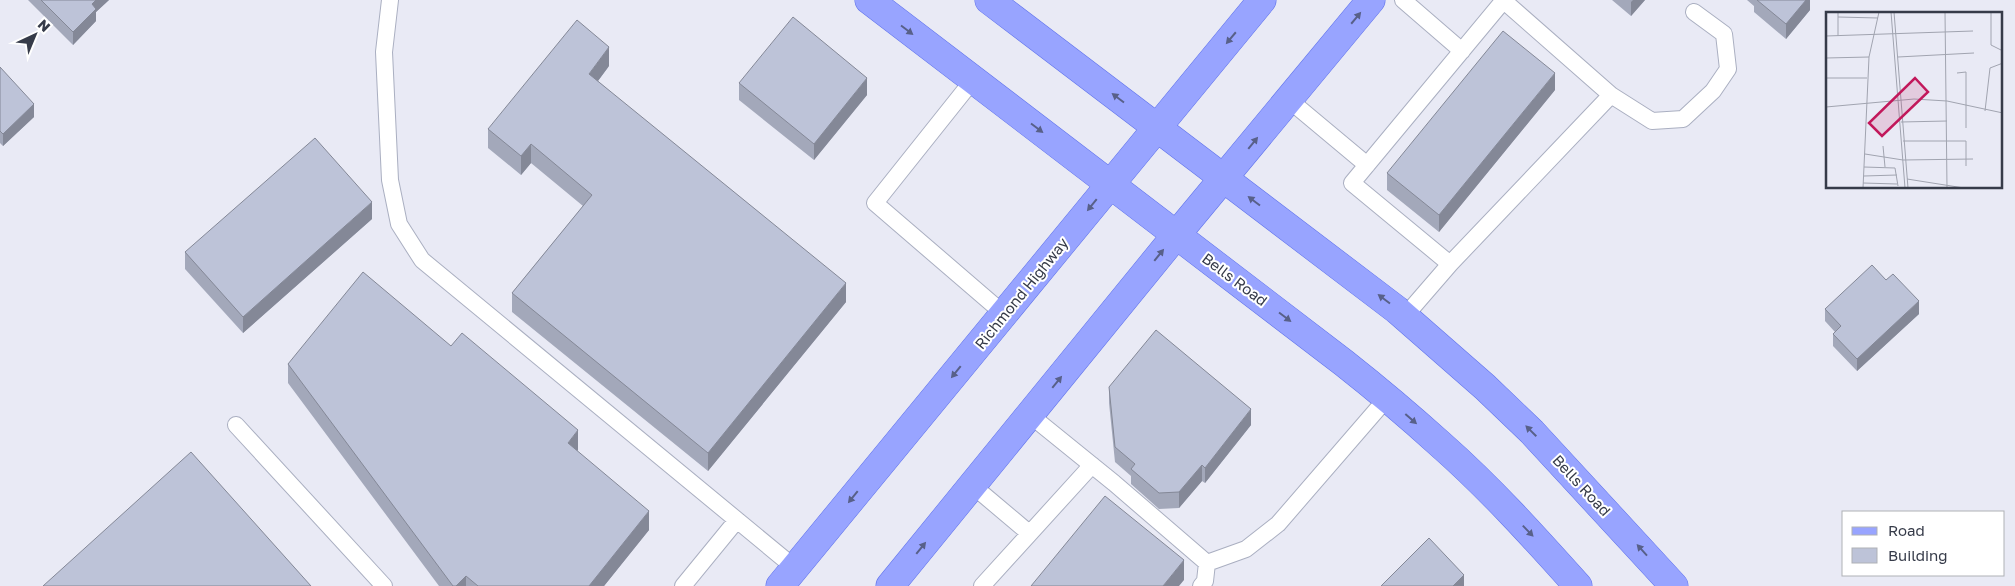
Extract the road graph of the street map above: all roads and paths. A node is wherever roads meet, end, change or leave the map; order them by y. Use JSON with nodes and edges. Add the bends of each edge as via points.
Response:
{"nodes":[{"id":1,"x":390,"y":0,"type":"edge"},
{"id":2,"x":868,"y":0,"type":"edge"},
{"id":3,"x":990,"y":0,"type":"edge"},
{"id":4,"x":1262,"y":0,"type":"edge"},
{"id":5,"x":1371,"y":0,"type":"edge"},
{"id":6,"x":1403,"y":0,"type":"edge"},
{"id":7,"x":1504,"y":0,"type":"edge"},
{"id":8,"x":1694,"y":12,"type":"dead end"},
{"id":9,"x":1462,"y":51,"type":"junction"},
{"id":10,"x":973,"y":80,"type":"junction"},
{"id":11,"x":1611,"y":95,"type":"junction"},
{"id":12,"x":1288,"y":99,"type":"junction"},
{"id":13,"x":1157,"y":127,"type":"junction"},
{"id":14,"x":1367,"y":165,"type":"junction"},
{"id":15,"x":1224,"y":178,"type":"junction"},
{"id":16,"x":1110,"y":184,"type":"junction"},
{"id":17,"x":1176,"y":234,"type":"junction"},
{"id":18,"x":1450,"y":264,"type":"junction"},
{"id":19,"x":1004,"y":314,"type":"junction"},
{"id":20,"x":1405,"y":316,"type":"junction"},
{"id":21,"x":1387,"y":398,"type":"junction"},
{"id":22,"x":1030,"y":415,"type":"junction"},
{"id":23,"x":236,"y":425,"type":"dead end"},
{"id":24,"x":1092,"y":465,"type":"junction"},
{"id":25,"x":972,"y":485,"type":"junction"},
{"id":26,"x":736,"y":520,"type":"junction"},
{"id":27,"x":1029,"y":533,"type":"junction"},
{"id":28,"x":1207,"y":563,"type":"junction"},
{"id":29,"x":787,"y":577,"type":"edge"},
{"id":30,"x":384,"y":586,"type":"edge"},
{"id":31,"x":683,"y":586,"type":"edge"},
{"id":32,"x":890,"y":586,"type":"edge"},
{"id":33,"x":982,"y":586,"type":"edge"},
{"id":34,"x":1201,"y":586,"type":"edge"},
{"id":35,"x":1578,"y":586,"type":"edge"},
{"id":36,"x":1674,"y":586,"type":"edge"}],
"edges":[{"from":1,"to":26,"type":"lane","via":[[384,52],[390,180],[399,224],[422,260]]},
{"from":2,"to":10,"type":"main road","name":"Bells Road","one_way":true},
{"from":13,"to":3,"type":"main road","name":"Bells Road","one_way":true},
{"from":4,"to":13,"type":"main road","name":"Richmond Highway","one_way":true},
{"from":12,"to":5,"type":"main road","one_way":true},
{"from":6,"to":9,"type":"lane"},
{"from":7,"to":9,"type":"lane"},
{"from":7,"to":11,"type":"lane"},
{"from":8,"to":11,"type":"lane","via":[[1724,34],[1728,69],[1713,91],[1683,119],[1652,122]]},
{"from":9,"to":14,"type":"lane"},
{"from":10,"to":16,"type":"main road","name":"Bells Road","one_way":true},
{"from":10,"to":19,"type":"lane","via":[[875,203]]},
{"from":11,"to":18,"type":"lane"},
{"from":12,"to":14,"type":"lane"},
{"from":15,"to":12,"type":"main road","one_way":true},
{"from":13,"to":15,"type":"main road","name":"Bells Road"},
{"from":13,"to":16,"type":"main road","name":"Richmond Highway"},
{"from":14,"to":18,"type":"lane","via":[[1352,183]]},
{"from":15,"to":17,"type":"main road"},
{"from":20,"to":15,"type":"main road","name":"Bells Road","one_way":true},
{"from":16,"to":17,"type":"main road","name":"Bells Road"},
{"from":16,"to":19,"type":"main road","name":"Richmond Highway","one_way":true},
{"from":17,"to":21,"type":"main road","name":"Bells Road","one_way":true},
{"from":22,"to":17,"type":"main road","one_way":true},
{"from":18,"to":20,"type":"lane"},
{"from":19,"to":29,"type":"main road","name":"Richmond Highway","one_way":true},
{"from":36,"to":20,"type":"main road","name":"Bells Road","one_way":true,"via":[[1532,432]]},
{"from":21,"to":28,"type":"lane","via":[[1278,524],[1246,549]]},
{"from":21,"to":35,"type":"main road","name":"Bells Road","one_way":true,"via":[[1487,489]]},
{"from":22,"to":24,"type":"lane"},
{"from":22,"to":25,"type":"main road"},
{"from":23,"to":30,"type":"lane"},
{"from":24,"to":27,"type":"lane"},
{"from":24,"to":28,"type":"lane"},
{"from":25,"to":27,"type":"lane"},
{"from":32,"to":25,"type":"main road","one_way":true},
{"from":26,"to":29,"type":"lane"},
{"from":26,"to":31,"type":"lane"},
{"from":27,"to":33,"type":"lane"},
{"from":28,"to":34,"type":"lane","via":[[1205,581]]}]}
